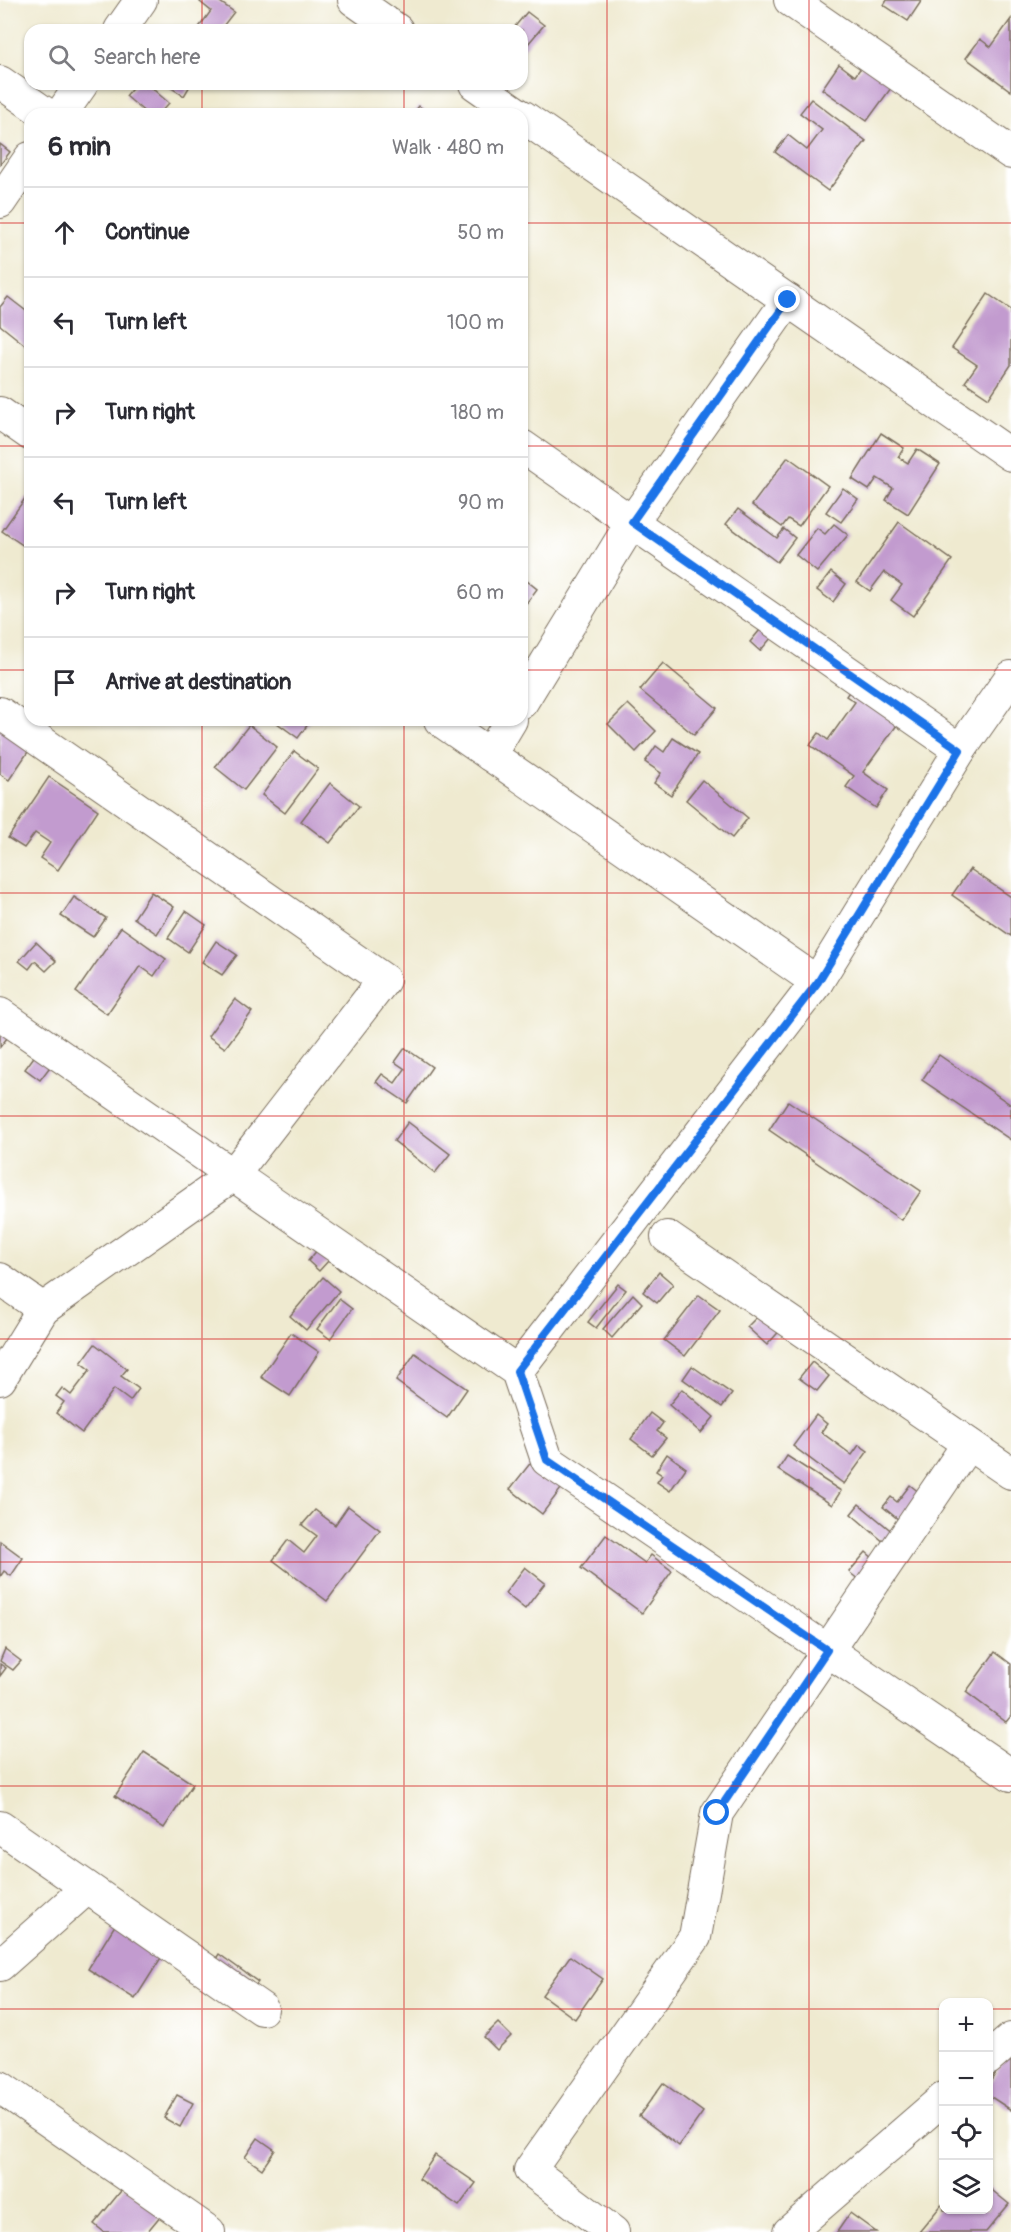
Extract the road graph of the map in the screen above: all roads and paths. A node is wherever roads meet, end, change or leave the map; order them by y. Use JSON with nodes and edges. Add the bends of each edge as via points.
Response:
{"nodes":[{"id":1,"x":141,"y":0,"type":"edge"},
{"id":2,"x":354,"y":0,"type":"edge"},
{"id":3,"x":790,"y":0,"type":"edge"},
{"id":4,"x":124,"y":24,"type":"edge"},
{"id":5,"x":388,"y":24,"type":"edge"},
{"id":6,"x":0,"y":82,"type":"edge"},
{"id":7,"x":78,"y":90,"type":"edge"},
{"id":8,"x":484,"y":90,"type":"edge"},
{"id":9,"x":37,"y":108,"type":"edge"},
{"id":10,"x":65,"y":108,"type":"edge"},
{"id":11,"x":510,"y":108,"type":"edge"},
{"id":12,"x":528,"y":121,"type":"edge"},
{"id":13,"x":1011,"y":153,"type":"edge"},
{"id":14,"x":24,"y":167,"type":"edge"},
{"id":15,"x":0,"y":202,"type":"edge"},
{"id":16,"x":788,"y":300,"type":"junction"},
{"id":17,"x":0,"y":414,"type":"edge"},
{"id":18,"x":24,"y":430,"type":"edge"},
{"id":19,"x":528,"y":450,"type":"edge"},
{"id":20,"x":1011,"y":455,"type":"edge"},
{"id":21,"x":632,"y":522,"type":"junction"},
{"id":22,"x":1011,"y":677,"type":"edge"},
{"id":23,"x":528,"y":692,"type":"edge"},
{"id":24,"x":0,"y":712,"type":"edge"},
{"id":25,"x":449,"y":726,"type":"edge"},
{"id":26,"x":507,"y":726,"type":"edge"},
{"id":27,"x":960,"y":750,"type":"junction"},
{"id":28,"x":490,"y":755,"type":"junction"},
{"id":29,"x":818,"y":982,"type":"junction"},
{"id":30,"x":0,"y":1014,"type":"edge"},
{"id":31,"x":232,"y":1175,"type":"junction"},
{"id":32,"x":667,"y":1237,"type":"dead end"},
{"id":33,"x":0,"y":1279,"type":"edge"},
{"id":34,"x":43,"y":1308,"type":"junction"},
{"id":35,"x":517,"y":1371,"type":"junction"},
{"id":36,"x":0,"y":1379,"type":"edge"},
{"id":37,"x":968,"y":1444,"type":"junction"},
{"id":38,"x":1011,"y":1473,"type":"edge"},
{"id":39,"x":827,"y":1650,"type":"junction"},
{"id":40,"x":1011,"y":1775,"type":"edge"},
{"id":41,"x":0,"y":1827,"type":"edge"},
{"id":42,"x":87,"y":1888,"type":"junction"},
{"id":43,"x":0,"y":1965,"type":"edge"},
{"id":44,"x":262,"y":2009,"type":"dead end"},
{"id":45,"x":1011,"y":2040,"type":"edge"},
{"id":46,"x":993,"y":2055,"type":"edge"},
{"id":47,"x":0,"y":2087,"type":"edge"},
{"id":48,"x":939,"y":2102,"type":"edge"},
{"id":49,"x":209,"y":2232,"type":"edge"},
{"id":50,"x":613,"y":2232,"type":"edge"},
{"id":51,"x":789,"y":2232,"type":"edge"}],
"edges":[{"from":1,"to":4,"type":"street"},
{"from":2,"to":5,"type":"street"},
{"from":3,"to":13,"type":"street"},
{"from":6,"to":9,"type":"street"},
{"from":7,"to":10,"type":"street"},
{"from":8,"to":11,"type":"street"},
{"from":12,"to":16,"type":"street"},
{"from":14,"to":15,"type":"street"},
{"from":16,"to":20,"type":"street"},
{"from":16,"to":21,"type":"street"},
{"from":17,"to":18,"type":"street"},
{"from":19,"to":21,"type":"street"},
{"from":21,"to":23,"type":"street"},
{"from":21,"to":27,"type":"street"},
{"from":22,"to":27,"type":"street"},
{"from":24,"to":31,"type":"street","via":[[384,980]]},
{"from":25,"to":28,"type":"street"},
{"from":26,"to":28,"type":"street"},
{"from":27,"to":29,"type":"street"},
{"from":28,"to":29,"type":"street"},
{"from":29,"to":35,"type":"street"},
{"from":30,"to":31,"type":"street"},
{"from":31,"to":34,"type":"street"},
{"from":31,"to":35,"type":"street"},
{"from":32,"to":37,"type":"street"},
{"from":33,"to":34,"type":"street"},
{"from":34,"to":36,"type":"street"},
{"from":35,"to":39,"type":"street","via":[[547,1460]]},
{"from":37,"to":38,"type":"street"},
{"from":37,"to":39,"type":"street"},
{"from":39,"to":40,"type":"street"},
{"from":39,"to":50,"type":"street","via":[[717,1813],[695,1936],[530,2170]]},
{"from":41,"to":42,"type":"street"},
{"from":42,"to":43,"type":"street"},
{"from":42,"to":44,"type":"street"},
{"from":45,"to":46,"type":"street"},
{"from":47,"to":49,"type":"street"},
{"from":48,"to":51,"type":"street"}]}
